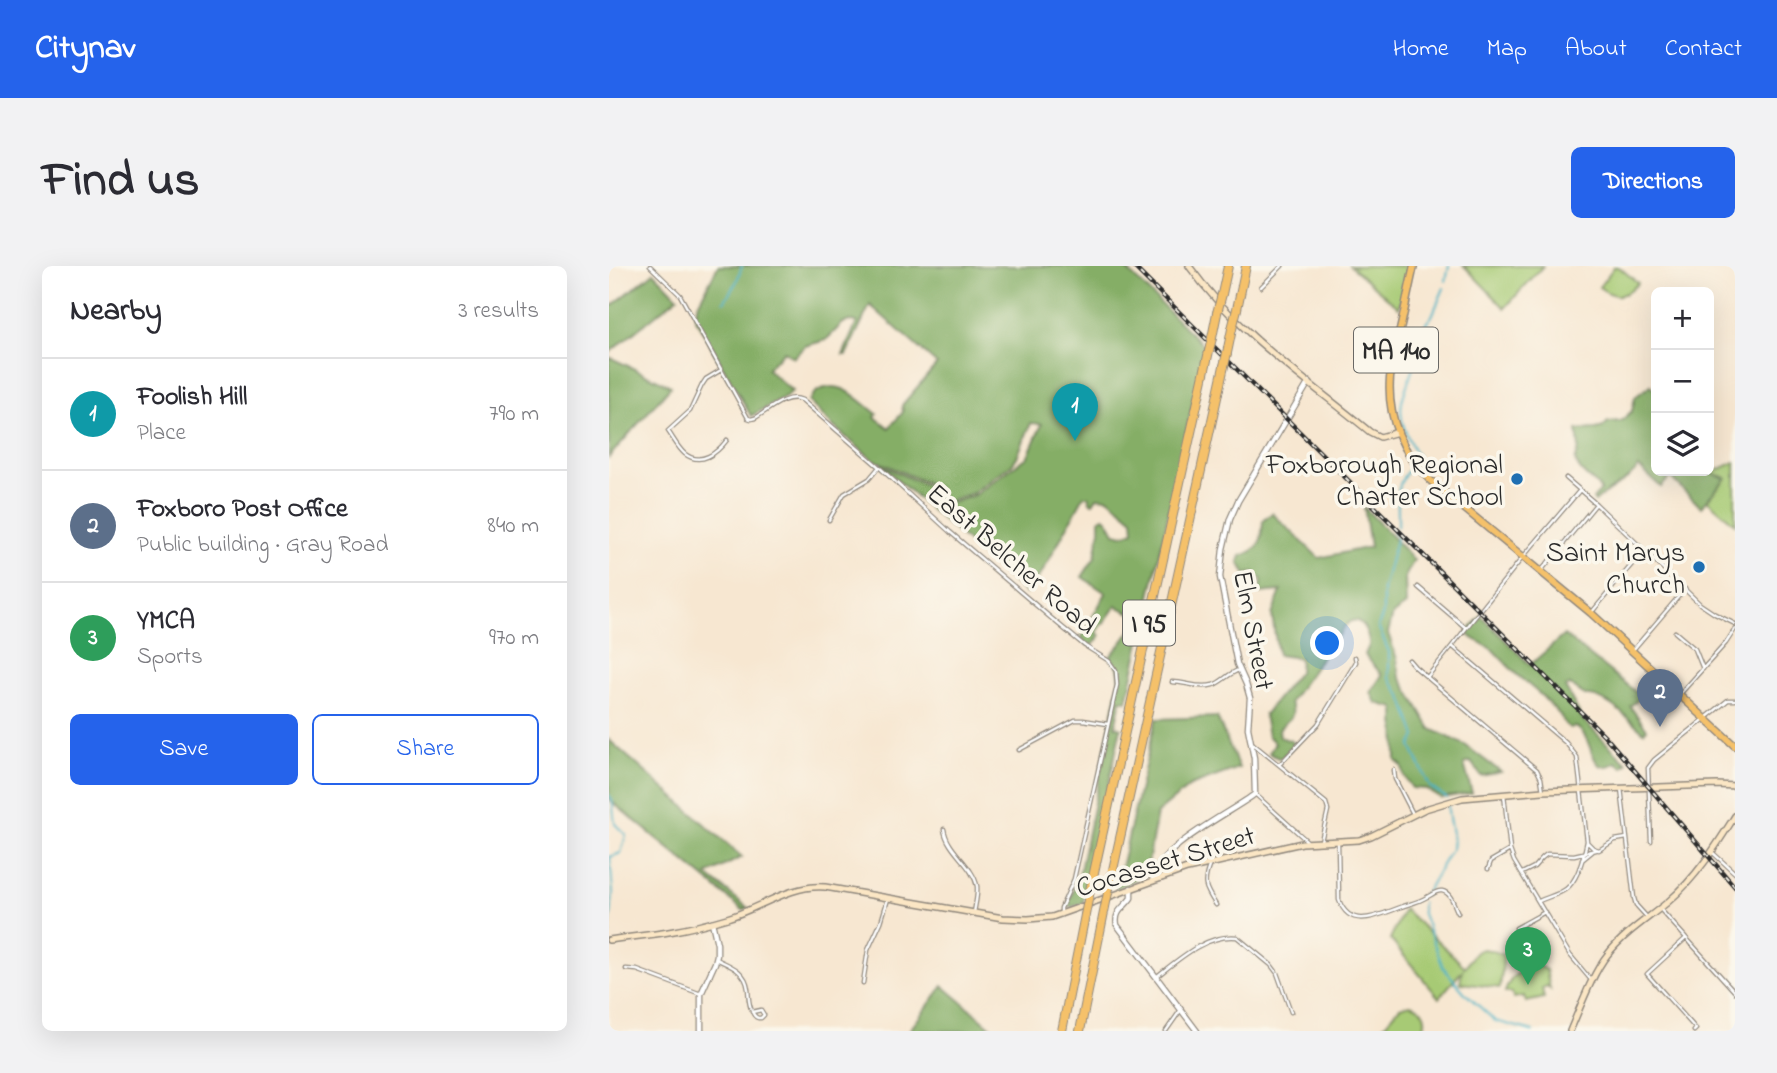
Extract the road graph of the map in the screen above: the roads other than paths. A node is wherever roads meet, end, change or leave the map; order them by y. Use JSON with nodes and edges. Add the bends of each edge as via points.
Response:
{"nodes":[{"id":1,"x":650,"y":266,"type":"edge"},
{"id":2,"x":1189,"y":266,"type":"edge"},
{"id":3,"x":1228,"y":266,"type":"edge"},
{"id":4,"x":1246,"y":266,"type":"edge"},
{"id":5,"x":1282,"y":266,"type":"edge"},
{"id":6,"x":1414,"y":266,"type":"edge"},
{"id":7,"x":1261,"y":287,"type":"dead end"},
{"id":8,"x":721,"y":370,"type":"junction"},
{"id":9,"x":1309,"y":382,"type":"junction"},
{"id":10,"x":1398,"y":432,"type":"junction"},
{"id":11,"x":727,"y":440,"type":"dead end"},
{"id":12,"x":879,"y":467,"type":"junction"},
{"id":13,"x":1566,"y":478,"type":"dead end"},
{"id":14,"x":1580,"y":490,"type":"junction"},
{"id":15,"x":1596,"y":504,"type":"junction"},
{"id":16,"x":829,"y":520,"type":"dead end"},
{"id":17,"x":1643,"y":550,"type":"junction"},
{"id":18,"x":1523,"y":557,"type":"junction"},
{"id":19,"x":1541,"y":571,"type":"junction"},
{"id":20,"x":1418,"y":587,"type":"dead end"},
{"id":21,"x":1685,"y":589,"type":"junction"},
{"id":22,"x":1591,"y":613,"type":"junction"},
{"id":23,"x":1735,"y":627,"type":"edge"},
{"id":24,"x":1467,"y":628,"type":"junction"},
{"id":25,"x":1675,"y":632,"type":"dead end"},
{"id":26,"x":1452,"y":646,"type":"junction"},
{"id":27,"x":1633,"y":650,"type":"junction"},
{"id":28,"x":1355,"y":657,"type":"dead end"},
{"id":29,"x":1409,"y":660,"type":"dead end"},
{"id":30,"x":1703,"y":669,"type":"junction"},
{"id":31,"x":1239,"y":670,"type":"junction"},
{"id":32,"x":1428,"y":676,"type":"junction"},
{"id":33,"x":1172,"y":682,"type":"dead end"},
{"id":34,"x":1672,"y":686,"type":"junction"},
{"id":35,"x":1680,"y":694,"type":"junction"},
{"id":36,"x":1735,"y":699,"type":"edge"},
{"id":37,"x":1653,"y":704,"type":"dead end"},
{"id":38,"x":1706,"y":718,"type":"junction"},
{"id":39,"x":1108,"y":724,"type":"junction"},
{"id":40,"x":1252,"y":743,"type":"junction"},
{"id":41,"x":1735,"y":746,"type":"edge"},
{"id":42,"x":1019,"y":750,"type":"dead end"},
{"id":43,"x":1279,"y":765,"type":"junction"},
{"id":44,"x":1395,"y":770,"type":"dead end"},
{"id":45,"x":1735,"y":786,"type":"edge"},
{"id":46,"x":1649,"y":787,"type":"junction"},
{"id":47,"x":1621,"y":788,"type":"junction"},
{"id":48,"x":1582,"y":789,"type":"junction"},
{"id":49,"x":1543,"y":791,"type":"junction"},
{"id":50,"x":1255,"y":794,"type":"junction"},
{"id":51,"x":1504,"y":794,"type":"junction"},
{"id":52,"x":1413,"y":814,"type":"junction"},
{"id":53,"x":1735,"y":816,"type":"edge"},
{"id":54,"x":944,"y":829,"type":"dead end"},
{"id":55,"x":1627,"y":838,"type":"junction"},
{"id":56,"x":1321,"y":841,"type":"junction"},
{"id":57,"x":1338,"y":841,"type":"junction"},
{"id":58,"x":1587,"y":841,"type":"junction"},
{"id":59,"x":1651,"y":841,"type":"dead end"},
{"id":60,"x":1308,"y":842,"type":"junction"},
{"id":61,"x":1510,"y":850,"type":"junction"},
{"id":62,"x":1596,"y":850,"type":"junction"},
{"id":63,"x":1584,"y":852,"type":"junction"},
{"id":64,"x":1712,"y":852,"type":"junction"},
{"id":65,"x":1581,"y":862,"type":"junction"},
{"id":66,"x":1210,"y":864,"type":"junction"},
{"id":67,"x":1488,"y":869,"type":"dead end"},
{"id":68,"x":1522,"y":873,"type":"junction"},
{"id":69,"x":1735,"y":873,"type":"edge"},
{"id":70,"x":1153,"y":881,"type":"junction"},
{"id":71,"x":1131,"y":888,"type":"junction"},
{"id":72,"x":888,"y":899,"type":"junction"},
{"id":73,"x":1539,"y":901,"type":"junction"},
{"id":74,"x":1216,"y":905,"type":"dead end"},
{"id":75,"x":1660,"y":909,"type":"junction"},
{"id":76,"x":1545,"y":912,"type":"junction"},
{"id":77,"x":974,"y":914,"type":"junction"},
{"id":78,"x":1458,"y":914,"type":"dead end"},
{"id":79,"x":1061,"y":915,"type":"junction"},
{"id":80,"x":1648,"y":919,"type":"junction"},
{"id":81,"x":712,"y":922,"type":"junction"},
{"id":82,"x":1516,"y":929,"type":"dead end"},
{"id":83,"x":1686,"y":938,"type":"junction"},
{"id":84,"x":609,"y":940,"type":"edge"},
{"id":85,"x":716,"y":959,"type":"junction"},
{"id":86,"x":626,"y":969,"type":"dead end"},
{"id":87,"x":1156,"y":977,"type":"junction"},
{"id":88,"x":1593,"y":982,"type":"junction"},
{"id":89,"x":863,"y":983,"type":"dead end"},
{"id":90,"x":1735,"y":992,"type":"edge"},
{"id":91,"x":701,"y":994,"type":"junction"},
{"id":92,"x":1181,"y":1010,"type":"junction"},
{"id":93,"x":753,"y":1012,"type":"dead end"},
{"id":94,"x":1291,"y":1012,"type":"dead end"},
{"id":95,"x":701,"y":1031,"type":"edge"},
{"id":96,"x":1062,"y":1031,"type":"edge"},
{"id":97,"x":1080,"y":1031,"type":"edge"},
{"id":98,"x":1166,"y":1031,"type":"edge"},
{"id":99,"x":1197,"y":1031,"type":"edge"},
{"id":100,"x":1570,"y":1031,"type":"edge"},
{"id":101,"x":1694,"y":1031,"type":"edge"}],
"edges":[{"from":1,"to":8,"type":"street","via":[[680,295]]},
{"from":2,"to":9,"type":"main road","via":[[1240,325]]},
{"from":3,"to":96,"type":"highway","number":"I 95","bridge":true},
{"from":4,"to":97,"type":"highway","number":"I 95","bridge":true},
{"from":5,"to":7,"type":"street"},
{"from":6,"to":10,"type":"main road","number":"MA 140","via":[[1391,375]]},
{"from":8,"to":11,"type":"street","via":[[706,379],[690,411],[668,431],[693,458],[711,457]]},
{"from":8,"to":12,"type":"street","name":"East Belcher Road","via":[[746,416],[751,419],[787,398],[799,398]]},
{"from":9,"to":10,"type":"main road","via":[[1374,435]]},
{"from":9,"to":31,"type":"street","name":"Elm Street","via":[[1230,519],[1219,571]]},
{"from":10,"to":18,"type":"main road","number":"MA 140","via":[[1425,476]]},
{"from":12,"to":16,"type":"street","via":[[844,494]]},
{"from":12,"to":39,"type":"street","name":"East Belcher Road","via":[[1048,616],[1111,663],[1117,681]]},
{"from":13,"to":14,"type":"street"},
{"from":14,"to":15,"type":"street"},
{"from":14,"to":18,"type":"street"},
{"from":15,"to":17,"type":"street"},
{"from":15,"to":19,"type":"street"},
{"from":17,"to":21,"type":"street"},
{"from":17,"to":22,"type":"street"},
{"from":18,"to":19,"type":"main road","number":"MA 140"},
{"from":18,"to":24,"type":"street"},
{"from":19,"to":22,"type":"main road","number":"MA 140"},
{"from":20,"to":24,"type":"street"},
{"from":21,"to":23,"type":"street"},
{"from":21,"to":27,"type":"street"},
{"from":22,"to":27,"type":"main road","number":"MA 140"},
{"from":23,"to":30,"type":"street"},
{"from":24,"to":26,"type":"street"},
{"from":25,"to":30,"type":"street","via":[[1697,652]]},
{"from":26,"to":32,"type":"street"},
{"from":26,"to":48,"type":"street","via":[[1573,750]]},
{"from":27,"to":34,"type":"main road","number":"MA 140"},
{"from":28,"to":43,"type":"street","via":[[1318,724]]},
{"from":29,"to":32,"type":"street"},
{"from":30,"to":35,"type":"street"},
{"from":31,"to":33,"type":"street","via":[[1210,685]]},
{"from":31,"to":40,"type":"street","name":"Elm Street","via":[[1250,698]]},
{"from":32,"to":49,"type":"street","via":[[1537,770]]},
{"from":34,"to":35,"type":"main road","number":"MA 140"},
{"from":34,"to":37,"type":"street"},
{"from":35,"to":38,"type":"main road","number":"MA 140"},
{"from":36,"to":38,"type":"street"},
{"from":38,"to":41,"type":"main road","number":"MA 140"},
{"from":38,"to":46,"type":"street","via":[[1651,764]]},
{"from":39,"to":42,"type":"street","via":[[1075,720]]},
{"from":39,"to":79,"type":"street","name":"East Belcher Road","via":[[1074,879]]},
{"from":40,"to":43,"type":"street"},
{"from":40,"to":50,"type":"street","name":"Elm Street"},
{"from":43,"to":56,"type":"street","via":[[1326,803]]},
{"from":44,"to":52,"type":"street"},
{"from":45,"to":46,"type":"main road","name":"Cocasset Street"},
{"from":46,"to":47,"type":"main road","name":"Cocasset Street"},
{"from":46,"to":59,"type":"street"},
{"from":47,"to":48,"type":"main road","name":"Cocasset Street"},
{"from":47,"to":55,"type":"street"},
{"from":48,"to":49,"type":"main road","name":"Cocasset Street"},
{"from":48,"to":58,"type":"street"},
{"from":49,"to":51,"type":"main road","name":"Cocasset Street"},
{"from":50,"to":60,"type":"street"},
{"from":50,"to":70,"type":"street","via":[[1170,852],[1154,871]]},
{"from":51,"to":52,"type":"main road","name":"Cocasset Street","via":[[1450,801]]},
{"from":51,"to":61,"type":"street"},
{"from":52,"to":57,"type":"main road","name":"Cocasset Street","via":[[1365,838]]},
{"from":53,"to":64,"type":"main road"},
{"from":54,"to":77,"type":"street","via":[[976,883]]},
{"from":55,"to":62,"type":"street"},
{"from":55,"to":80,"type":"street","via":[[1634,898]]},
{"from":56,"to":57,"type":"main road","name":"Cocasset Street"},
{"from":56,"to":60,"type":"main road","name":"Cocasset Street"},
{"from":57,"to":78,"type":"street","via":[[1339,900],[1352,916],[1372,918],[1439,891],[1449,895]]},
{"from":58,"to":62,"type":"street"},
{"from":58,"to":63,"type":"street"},
{"from":60,"to":66,"type":"main road","name":"Cocasset Street"},
{"from":61,"to":67,"type":"street"},
{"from":61,"to":68,"type":"street"},
{"from":62,"to":63,"type":"street"},
{"from":62,"to":65,"type":"street"},
{"from":63,"to":65,"type":"street"},
{"from":63,"to":68,"type":"street","via":[[1548,854]]},
{"from":64,"to":69,"type":"street"},
{"from":64,"to":75,"type":"main road"},
{"from":65,"to":73,"type":"street","via":[[1566,889]]},
{"from":66,"to":70,"type":"main road","name":"Cocasset Street"},
{"from":66,"to":74,"type":"street","via":[[1205,886]]},
{"from":68,"to":73,"type":"street"},
{"from":70,"to":71,"type":"main road","name":"Cocasset Street"},
{"from":71,"to":79,"type":"main road","name":"Cocasset Street"},
{"from":71,"to":87,"type":"street","via":[[1131,898],[1118,912],[1116,922]]},
{"from":72,"to":77,"type":"main road","name":"Cocasset Street"},
{"from":72,"to":81,"type":"main road","name":"Cocasset Street","via":[[808,887]]},
{"from":72,"to":89,"type":"street","via":[[869,947]]},
{"from":73,"to":76,"type":"street"},
{"from":75,"to":80,"type":"main road"},
{"from":75,"to":83,"type":"street"},
{"from":76,"to":82,"type":"street"},
{"from":76,"to":88,"type":"street","via":[[1574,961]]},
{"from":77,"to":79,"type":"main road","name":"Cocasset Street","via":[[1020,919]]},
{"from":80,"to":88,"type":"main road","via":[[1611,950]]},
{"from":81,"to":84,"type":"main road","name":"Cocasset Street"},
{"from":81,"to":85,"type":"street"},
{"from":83,"to":90,"type":"street"},
{"from":83,"to":101,"type":"street","via":[[1647,974]]},
{"from":85,"to":91,"type":"street"},
{"from":85,"to":93,"type":"street","via":[[744,976]]},
{"from":86,"to":91,"type":"street"},
{"from":87,"to":92,"type":"street"},
{"from":87,"to":94,"type":"street","via":[[1201,944],[1237,937],[1277,972]]},
{"from":88,"to":100,"type":"main road"},
{"from":91,"to":95,"type":"street"},
{"from":92,"to":98,"type":"street"},
{"from":92,"to":99,"type":"street"}]}
